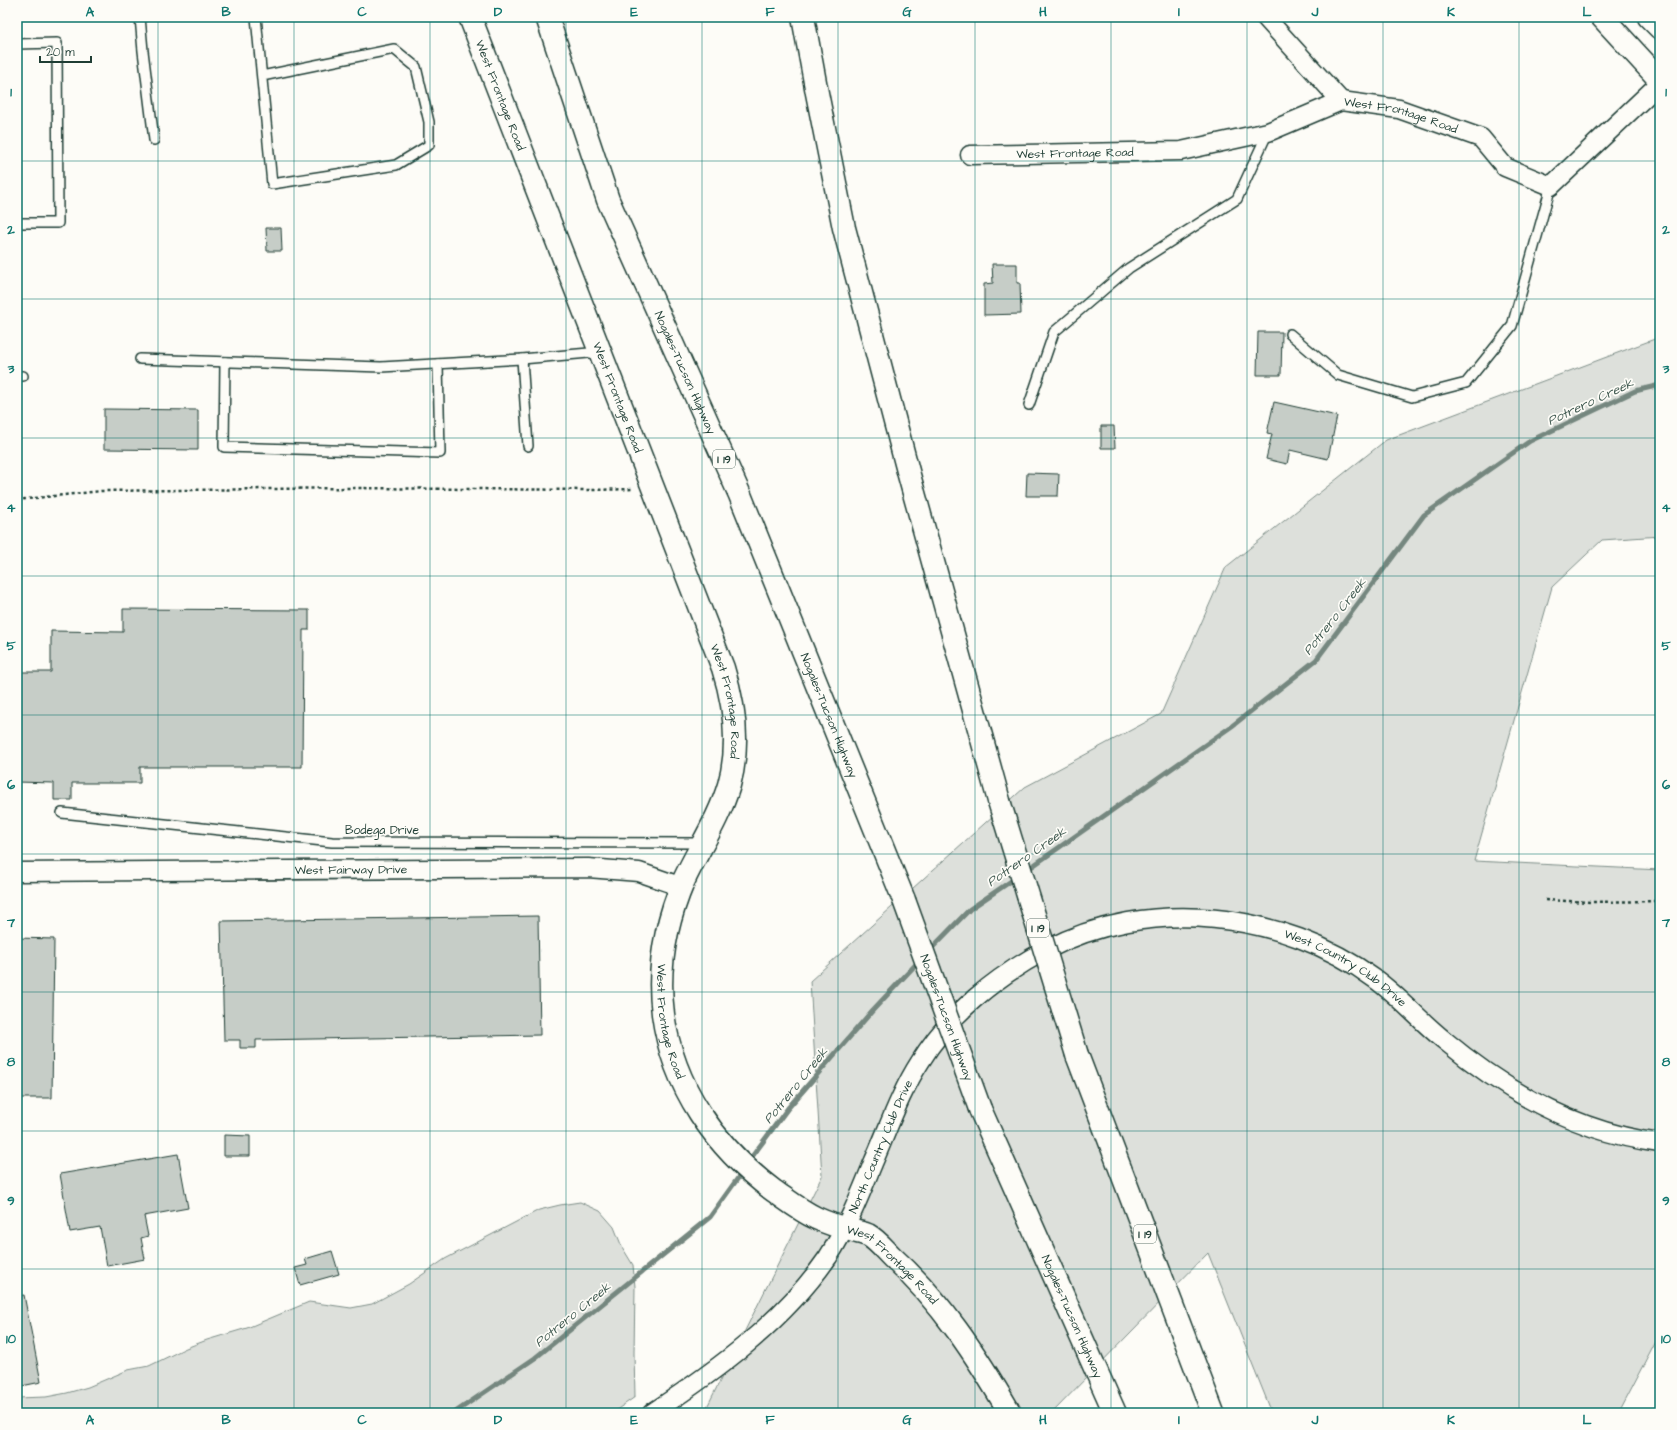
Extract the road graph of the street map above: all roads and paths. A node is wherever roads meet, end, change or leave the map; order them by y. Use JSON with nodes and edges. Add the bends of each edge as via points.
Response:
{"nodes":[{"id":1,"x":140,"y":17,"type":"edge"},
{"id":2,"x":256,"y":17,"type":"edge"},
{"id":3,"x":470,"y":17,"type":"edge"},
{"id":4,"x":546,"y":17,"type":"edge"},
{"id":5,"x":803,"y":17,"type":"edge"},
{"id":6,"x":1265,"y":17,"type":"edge"},
{"id":7,"x":1602,"y":17,"type":"edge"},
{"id":8,"x":1649,"y":17,"type":"edge"},
{"id":9,"x":1660,"y":28,"type":"edge"},
{"id":10,"x":17,"y":44,"type":"edge"},
{"id":11,"x":262,"y":76,"type":"junction"},
{"id":12,"x":1660,"y":82,"type":"edge"},
{"id":13,"x":1341,"y":102,"type":"junction"},
{"id":14,"x":1268,"y":132,"type":"junction"},
{"id":15,"x":154,"y":140,"type":"dead end"},
{"id":16,"x":970,"y":155,"type":"dead end"},
{"id":17,"x":1551,"y":186,"type":"junction"},
{"id":18,"x":17,"y":223,"type":"edge"},
{"id":19,"x":1290,"y":334,"type":"dead end"},
{"id":20,"x":600,"y":352,"type":"junction"},
{"id":21,"x":140,"y":359,"type":"dead end"},
{"id":22,"x":522,"y":359,"type":"junction"},
{"id":23,"x":225,"y":362,"type":"junction"},
{"id":24,"x":438,"y":364,"type":"junction"},
{"id":25,"x":1029,"y":405,"type":"dead end"},
{"id":26,"x":528,"y":446,"type":"dead end"},
{"id":27,"x":653,"y":488,"type":"junction"},
{"id":28,"x":17,"y":500,"type":"edge"},
{"id":29,"x":62,"y":813,"type":"dead end"},
{"id":30,"x":704,"y":843,"type":"junction"},
{"id":31,"x":17,"y":872,"type":"edge"},
{"id":32,"x":682,"y":887,"type":"junction"},
{"id":33,"x":1545,"y":900,"type":"dead end"},
{"id":34,"x":1660,"y":901,"type":"edge"},
{"id":35,"x":1003,"y":976,"type":"joint"},
{"id":36,"x":1660,"y":1143,"type":"edge"},
{"id":37,"x":845,"y":1229,"type":"junction"},
{"id":38,"x":652,"y":1413,"type":"edge"},
{"id":39,"x":1010,"y":1413,"type":"edge"},
{"id":40,"x":1115,"y":1413,"type":"edge"},
{"id":41,"x":1213,"y":1413,"type":"edge"}],
"edges":[{"from":1,"to":15,"type":"lane"},
{"from":2,"to":11,"type":"lane"},
{"from":3,"to":20,"type":"main road","name":"West Frontage Road"},
{"from":4,"to":40,"type":"main road","name":"Nogales–Tucson Highway","number":"I 19","bridge":true,"via":[[608,200],[740,495],[904,900],[980,1109]]},
{"from":5,"to":41,"type":"main road","number":"I 19","bridge":true,"via":[[844,228],[999,801],[1077,1055]]},
{"from":6,"to":13,"type":"street"},
{"from":7,"to":12,"type":"main road"},
{"from":8,"to":9,"type":"main road"},
{"from":10,"to":18,"type":"lane","via":[[57,43],[58,223]]},
{"from":11,"to":11,"type":"lane","via":[[272,184],[396,165],[430,146],[429,122],[416,67],[394,49]]},
{"from":12,"to":17,"type":"street"},
{"from":13,"to":14,"type":"street","name":"West Frontage Road"},
{"from":13,"to":17,"type":"street","name":"West Frontage Road","via":[[1399,109],[1481,138],[1505,166]]},
{"from":14,"to":16,"type":"street","name":"West Frontage Road","via":[[1181,151]]},
{"from":14,"to":25,"type":"lane","via":[[1237,199],[1129,268],[1054,332]]},
{"from":17,"to":19,"type":"lane","via":[[1512,326],[1466,383],[1412,397],[1338,375]]},
{"from":20,"to":22,"type":"lane"},
{"from":20,"to":27,"type":"main road","name":"West Frontage Road"},
{"from":21,"to":23,"type":"lane"},
{"from":22,"to":24,"type":"lane"},
{"from":22,"to":26,"type":"lane"},
{"from":23,"to":24,"type":"lane","via":[[381,367]]},
{"from":23,"to":24,"type":"lane","via":[[224,447],[440,453]]},
{"from":27,"to":28,"type":"path","via":[[101,491]]},
{"from":27,"to":30,"type":"main road","name":"West Frontage Road","via":[[723,668],[734,713],[734,760],[730,783]]},
{"from":29,"to":30,"type":"lane","name":"Bodega Drive","via":[[332,842]]},
{"from":30,"to":32,"type":"main road","name":"West Frontage Road"},
{"from":31,"to":32,"type":"street","name":"West Fairway Drive","via":[[588,868],[639,872]]},
{"from":32,"to":37,"type":"main road","name":"West Frontage Road","via":[[669,924],[661,985],[668,1040],[686,1091],[720,1142],[760,1180],[816,1218]]},
{"from":33,"to":34,"type":"path"},
{"from":35,"to":36,"type":"street","name":"West Country Club Drive","via":[[1062,941],[1097,929],[1133,921],[1170,918],[1243,922],[1278,931],[1346,960],[1376,980],[1479,1068],[1519,1094],[1562,1115],[1607,1131]]},
{"from":35,"to":37,"type":"street","name":"North Country Club Drive","via":[[956,1016],[922,1059],[908,1082]]},
{"from":37,"to":38,"type":"street","name":"North Country Club Drive","via":[[807,1285],[782,1312],[695,1384]]},
{"from":37,"to":39,"type":"main road","name":"West Frontage Road","via":[[869,1236],[912,1274],[948,1317],[982,1364]]}]}
